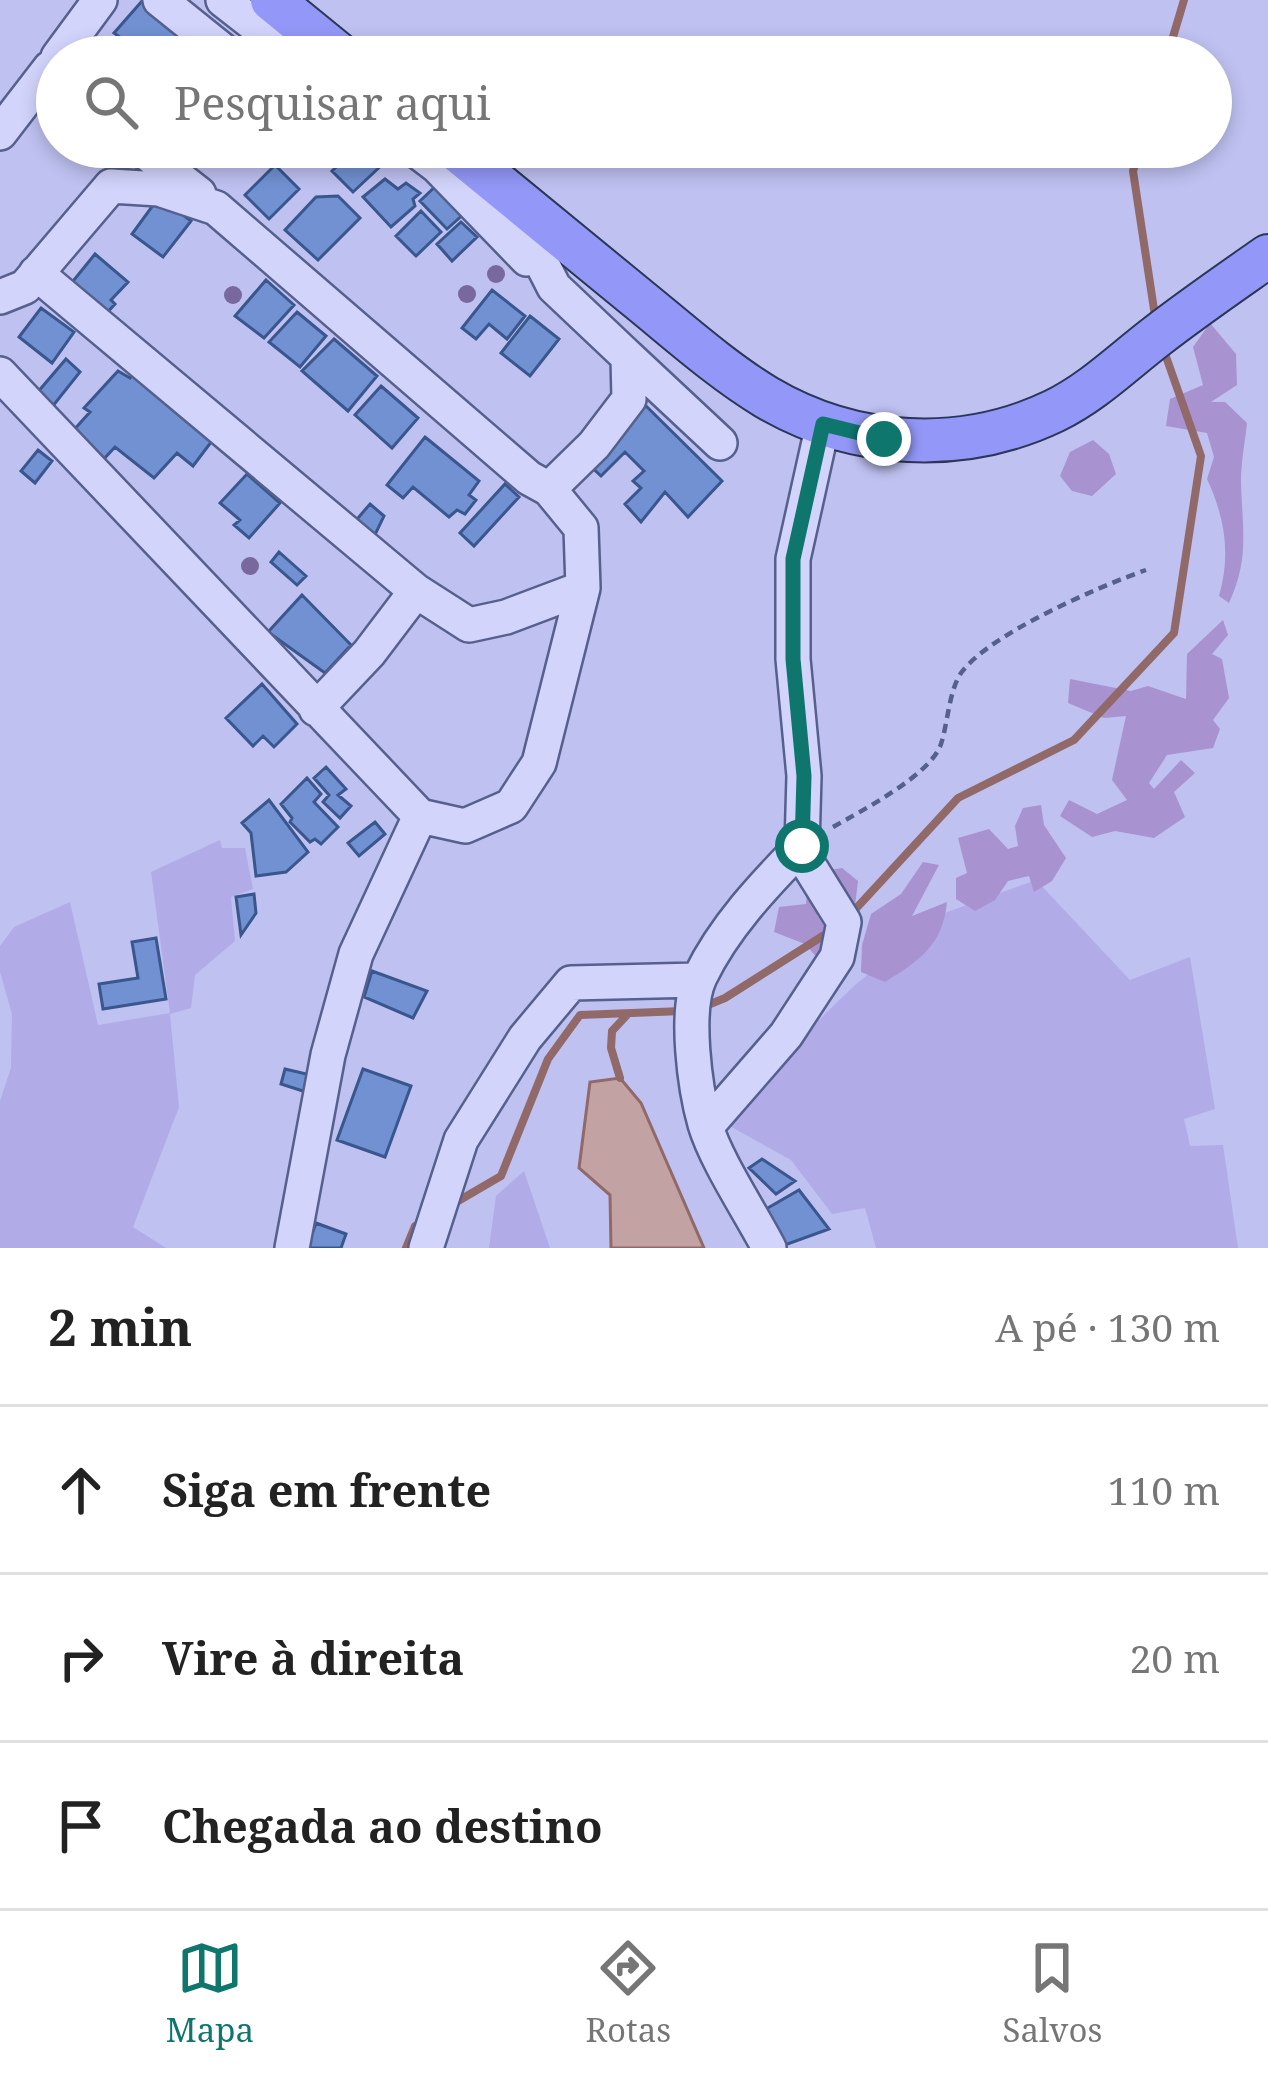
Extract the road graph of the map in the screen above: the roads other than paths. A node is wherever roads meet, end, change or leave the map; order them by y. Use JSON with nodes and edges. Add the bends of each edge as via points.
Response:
{"nodes":[{"id":1,"x":100,"y":0,"type":"edge"},
{"id":2,"x":160,"y":0,"type":"edge"},
{"id":3,"x":223,"y":0,"type":"edge"},
{"id":4,"x":272,"y":0,"type":"edge"},
{"id":5,"x":75,"y":36,"type":"edge"},
{"id":6,"x":205,"y":36,"type":"edge"},
{"id":7,"x":269,"y":36,"type":"edge"},
{"id":8,"x":316,"y":36,"type":"edge"},
{"id":9,"x":36,"y":87,"type":"edge"},
{"id":10,"x":1,"y":130,"type":"edge"},
{"id":11,"x":126,"y":168,"type":"edge"},
{"id":12,"x":166,"y":168,"type":"edge"},
{"id":13,"x":438,"y":168,"type":"edge"},
{"id":14,"x":479,"y":168,"type":"edge"},
{"id":15,"x":111,"y":186,"type":"junction"},
{"id":16,"x":503,"y":188,"type":"junction"},
{"id":17,"x":216,"y":208,"type":"junction"},
{"id":18,"x":1268,"y":256,"type":"edge"},
{"id":19,"x":36,"y":273,"type":"junction"},
{"id":20,"x":554,"y":287,"type":"junction"},
{"id":21,"x":0,"y":297,"type":"edge"},
{"id":22,"x":628,"y":357,"type":"junction"},
{"id":23,"x":0,"y":374,"type":"edge"},
{"id":24,"x":823,"y":424,"type":"junction"},
{"id":25,"x":720,"y":442,"type":"dead end"},
{"id":26,"x":549,"y":489,"type":"junction"},
{"id":27,"x":583,"y":588,"type":"junction"},
{"id":28,"x":416,"y":591,"type":"junction"},
{"id":29,"x":316,"y":710,"type":"junction"},
{"id":30,"x":420,"y":816,"type":"junction"},
{"id":31,"x":802,"y":846,"type":"junction"},
{"id":32,"x":698,"y":980,"type":"junction"},
{"id":33,"x":706,"y":1127,"type":"junction"},
{"id":34,"x":292,"y":1248,"type":"edge"},
{"id":35,"x":426,"y":1248,"type":"edge"},
{"id":36,"x":769,"y":1248,"type":"edge"}],
"edges":[{"from":1,"to":5,"type":"street"},
{"from":2,"to":6,"type":"street"},
{"from":3,"to":7,"type":"street"},
{"from":4,"to":8,"type":"main road"},
{"from":9,"to":10,"type":"street"},
{"from":11,"to":15,"type":"street"},
{"from":12,"to":17,"type":"street"},
{"from":13,"to":20,"type":"street"},
{"from":14,"to":16,"type":"main road"},
{"from":15,"to":17,"type":"street","via":[[159,189]]},
{"from":15,"to":19,"type":"street"},
{"from":16,"to":20,"type":"street"},
{"from":16,"to":24,"type":"main road","via":[[736,376]]},
{"from":17,"to":26,"type":"street"},
{"from":18,"to":24,"type":"main road","via":[[1092,389],[1026,423],[955,440],[884,439]]},
{"from":19,"to":21,"type":"street"},
{"from":19,"to":28,"type":"street"},
{"from":20,"to":22,"type":"street"},
{"from":22,"to":25,"type":"street"},
{"from":22,"to":26,"type":"street","via":[[629,399]]},
{"from":23,"to":29,"type":"street"},
{"from":24,"to":31,"type":"street","via":[[793,559]]},
{"from":26,"to":27,"type":"street","via":[[581,528]]},
{"from":27,"to":28,"type":"street","via":[[469,625]]},
{"from":27,"to":30,"type":"street","via":[[539,763],[511,806],[465,826]]},
{"from":28,"to":29,"type":"street"},
{"from":29,"to":30,"type":"street"},
{"from":30,"to":34,"type":"street","via":[[356,954]]},
{"from":31,"to":32,"type":"street","via":[[754,894]]},
{"from":31,"to":33,"type":"street","via":[[844,922],[837,957],[785,1035]]},
{"from":32,"to":33,"type":"street","via":[[694,1059]]},
{"from":32,"to":35,"type":"street","via":[[571,983],[525,1038],[461,1140]]},
{"from":33,"to":36,"type":"street"}]}
